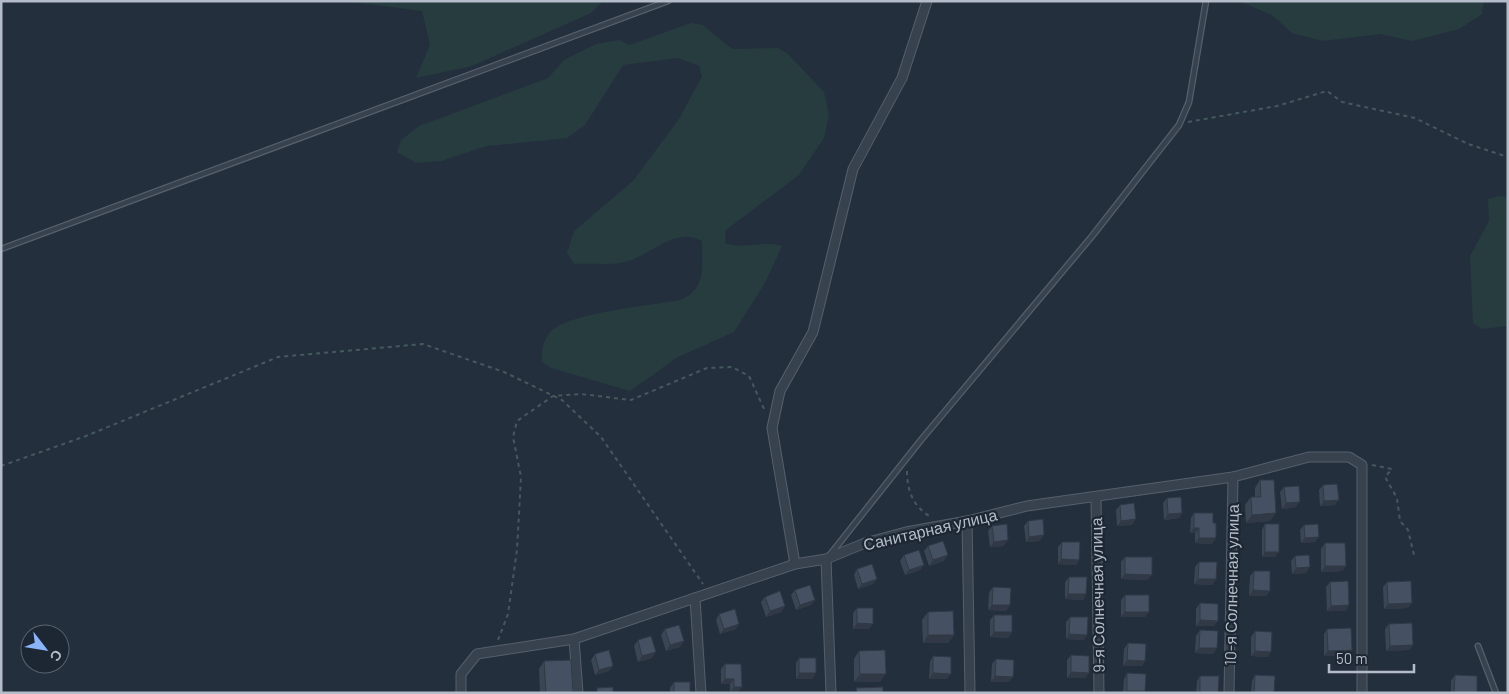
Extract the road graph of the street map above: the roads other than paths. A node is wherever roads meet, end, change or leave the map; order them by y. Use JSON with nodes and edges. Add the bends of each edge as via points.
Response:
{"nodes":[{"id":1,"x":668,"y":1,"type":"edge"},
{"id":2,"x":927,"y":1,"type":"edge"},
{"id":3,"x":1206,"y":1,"type":"edge"},
{"id":4,"x":1,"y":249,"type":"edge"},
{"id":5,"x":1233,"y":477,"type":"junction"},
{"id":6,"x":1096,"y":497,"type":"junction"},
{"id":7,"x":967,"y":521,"type":"junction"},
{"id":8,"x":826,"y":559,"type":"junction"},
{"id":9,"x":794,"y":564,"type":"junction"},
{"id":10,"x":696,"y":598,"type":"junction"},
{"id":11,"x":574,"y":639,"type":"junction"},
{"id":12,"x":1478,"y":646,"type":"dead end"},
{"id":13,"x":461,"y":693,"type":"edge"},
{"id":14,"x":578,"y":693,"type":"edge"},
{"id":15,"x":701,"y":693,"type":"edge"},
{"id":16,"x":831,"y":693,"type":"edge"},
{"id":17,"x":970,"y":693,"type":"edge"},
{"id":18,"x":1099,"y":693,"type":"edge"},
{"id":19,"x":1229,"y":693,"type":"edge"},
{"id":20,"x":1362,"y":693,"type":"edge"},
{"id":21,"x":1496,"y":693,"type":"edge"}],
"edges":[{"from":1,"to":4,"type":"lane"},
{"from":2,"to":9,"type":"street","via":[[902,78],[853,169],[813,332],[780,391],[772,428]]},
{"from":3,"to":8,"type":"lane","via":[[1190,102],[1179,125],[1094,236],[921,440]]},
{"from":5,"to":6,"type":"street","name":"Санитарная улица"},
{"from":5,"to":19,"type":"street","name":"10-я Солнечная улица"},
{"from":5,"to":20,"type":"street","name":"Санитарная улица","via":[[1309,457],[1349,457],[1362,466]]},
{"from":6,"to":7,"type":"street","name":"Санитарная улица","via":[[1028,506]]},
{"from":6,"to":18,"type":"street","name":"9-я Солнечная улица"},
{"from":7,"to":8,"type":"street","name":"Санитарная улица","via":[[889,536]]},
{"from":7,"to":17,"type":"street"},
{"from":8,"to":9,"type":"street","name":"Санитарная улица"},
{"from":8,"to":16,"type":"street"},
{"from":9,"to":10,"type":"street","name":"Санитарная улица"},
{"from":10,"to":11,"type":"street","name":"Санитарная улица"},
{"from":10,"to":15,"type":"street"},
{"from":11,"to":13,"type":"street","name":"Санитарная улица","via":[[477,654],[461,674]]},
{"from":11,"to":14,"type":"street"},
{"from":12,"to":21,"type":"lane"}]}
